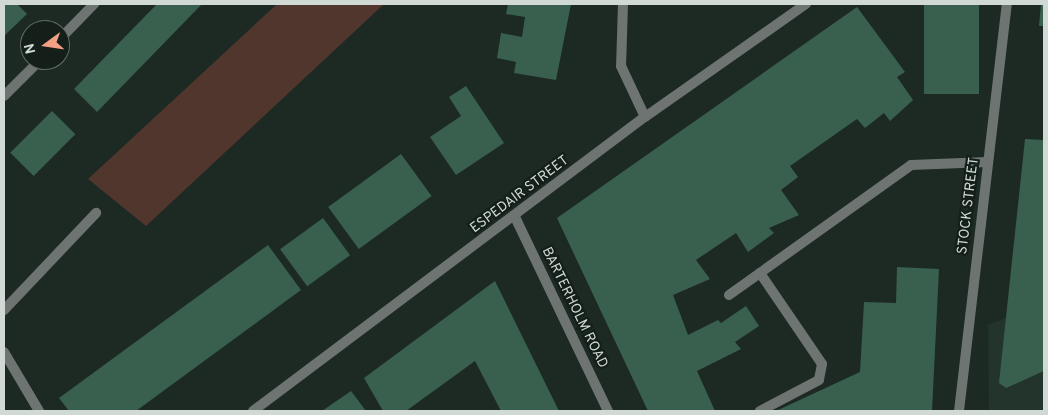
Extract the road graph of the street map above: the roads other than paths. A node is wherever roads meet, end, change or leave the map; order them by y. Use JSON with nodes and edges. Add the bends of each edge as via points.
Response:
{"nodes":[{"id":1,"x":94,"y":4,"type":"edge"},
{"id":2,"x":622,"y":4,"type":"edge"},
{"id":3,"x":806,"y":4,"type":"edge"},
{"id":4,"x":1007,"y":4,"type":"edge"},
{"id":5,"x":70,"y":29,"type":"edge"},
{"id":6,"x":30,"y":70,"type":"edge"},
{"id":7,"x":4,"y":96,"type":"edge"},
{"id":8,"x":645,"y":117,"type":"junction"},
{"id":9,"x":988,"y":162,"type":"junction"},
{"id":10,"x":96,"y":213,"type":"dead end"},
{"id":11,"x":515,"y":217,"type":"junction"},
{"id":12,"x":760,"y":272,"type":"junction"},
{"id":13,"x":729,"y":295,"type":"dead end"},
{"id":14,"x":4,"y":310,"type":"edge"},
{"id":15,"x":4,"y":352,"type":"edge"},
{"id":16,"x":39,"y":411,"type":"edge"},
{"id":17,"x":253,"y":411,"type":"edge"},
{"id":18,"x":608,"y":411,"type":"edge"},
{"id":19,"x":760,"y":411,"type":"edge"},
{"id":20,"x":959,"y":411,"type":"edge"}],
"edges":[{"from":1,"to":5,"type":"street"},
{"from":2,"to":8,"type":"street","via":[[620,66]]},
{"from":3,"to":8,"type":"street","name":"ESPEDAIR STREET"},
{"from":4,"to":9,"type":"street","name":"STOCK STREET"},
{"from":6,"to":7,"type":"street"},
{"from":8,"to":11,"type":"street","name":"ESPEDAIR STREET"},
{"from":9,"to":12,"type":"street","via":[[911,165]]},
{"from":9,"to":20,"type":"street","name":"STOCK STREET"},
{"from":10,"to":14,"type":"street"},
{"from":11,"to":17,"type":"street","name":"ESPEDAIR STREET"},
{"from":11,"to":18,"type":"street","name":"BARTERHOLM ROAD"},
{"from":12,"to":13,"type":"street"},
{"from":12,"to":19,"type":"street","via":[[822,364],[818,380]]},
{"from":15,"to":16,"type":"street"}]}
